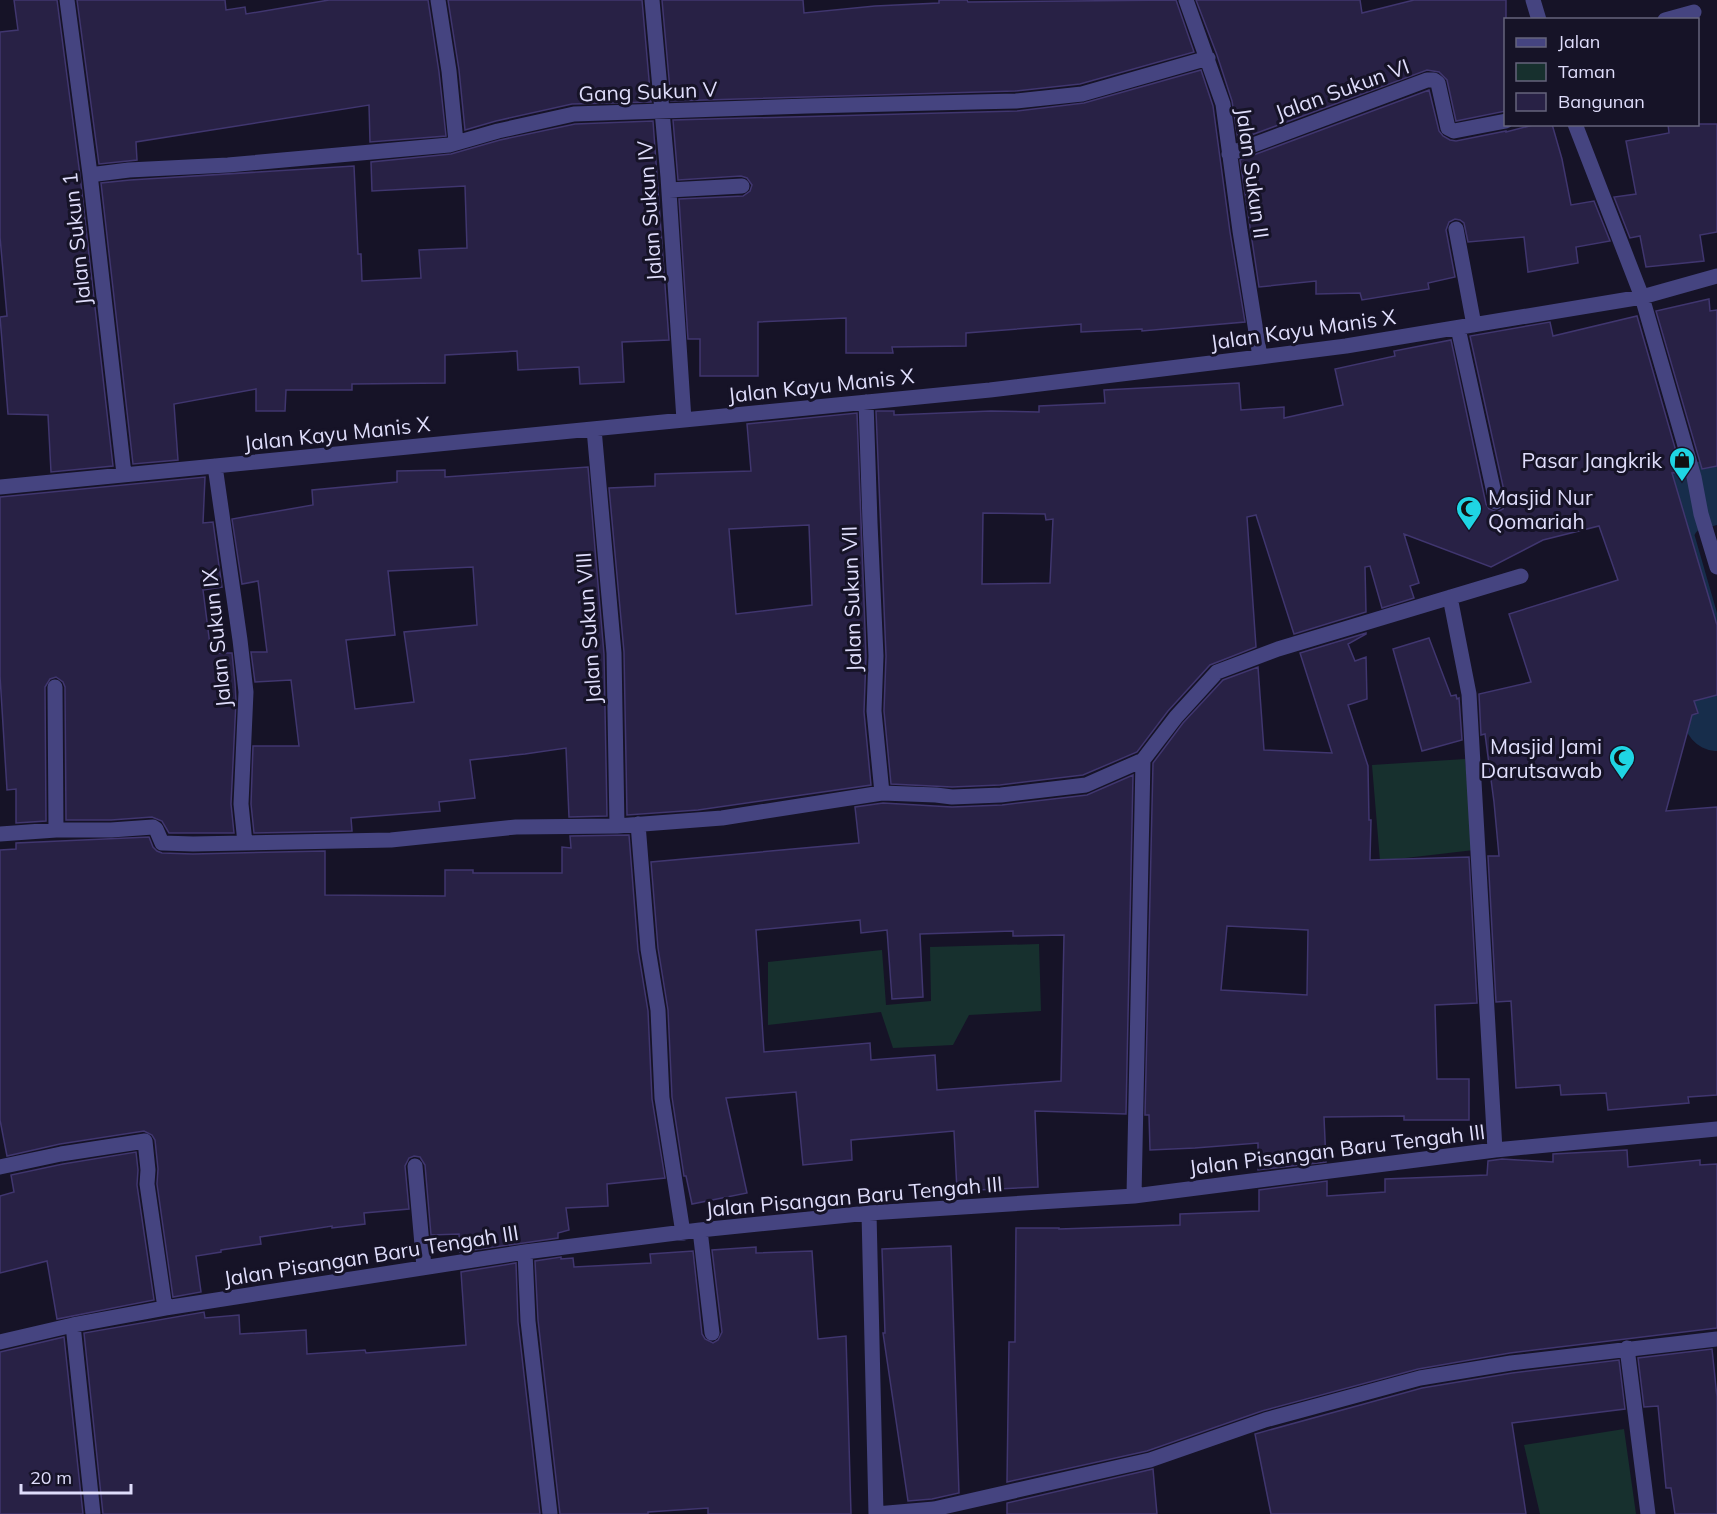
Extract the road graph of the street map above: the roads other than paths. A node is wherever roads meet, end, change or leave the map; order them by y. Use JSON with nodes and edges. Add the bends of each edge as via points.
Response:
{"nodes":[{"id":1,"x":68,"y":0,"type":"edge"},
{"id":2,"x":438,"y":0,"type":"edge"},
{"id":3,"x":652,"y":0,"type":"edge"},
{"id":4,"x":1186,"y":0,"type":"edge"},
{"id":5,"x":1533,"y":0,"type":"edge"},
{"id":6,"x":1694,"y":12,"type":"dead end"},
{"id":7,"x":1538,"y":18,"type":"edge"},
{"id":8,"x":1672,"y":18,"type":"edge"},
{"id":9,"x":1208,"y":58,"type":"junction"},
{"id":10,"x":662,"y":112,"type":"junction"},
{"id":11,"x":1504,"y":121,"type":"edge"},
{"id":12,"x":1576,"y":126,"type":"edge"},
{"id":13,"x":456,"y":141,"type":"junction"},
{"id":14,"x":1230,"y":154,"type":"junction"},
{"id":15,"x":90,"y":174,"type":"junction"},
{"id":16,"x":742,"y":186,"type":"dead end"},
{"id":17,"x":669,"y":190,"type":"junction"},
{"id":18,"x":1456,"y":229,"type":"dead end"},
{"id":19,"x":1717,"y":276,"type":"edge"},
{"id":20,"x":1642,"y":297,"type":"junction"},
{"id":21,"x":1474,"y":325,"type":"junction"},
{"id":22,"x":1458,"y":328,"type":"junction"},
{"id":23,"x":1260,"y":357,"type":"junction"},
{"id":24,"x":867,"y":402,"type":"junction"},
{"id":25,"x":684,"y":420,"type":"junction"},
{"id":26,"x":594,"y":429,"type":"junction"},
{"id":27,"x":215,"y":466,"type":"junction"},
{"id":28,"x":124,"y":474,"type":"junction"},
{"id":29,"x":0,"y":487,"type":"edge"},
{"id":30,"x":1496,"y":502,"type":"dead end"},
{"id":31,"x":1717,"y":567,"type":"edge"},
{"id":32,"x":1521,"y":576,"type":"dead end"},
{"id":33,"x":1450,"y":597,"type":"junction"},
{"id":34,"x":55,"y":687,"type":"dead end"},
{"id":35,"x":1143,"y":760,"type":"junction"},
{"id":36,"x":882,"y":793,"type":"junction"},
{"id":37,"x":638,"y":824,"type":"junction"},
{"id":38,"x":617,"y":826,"type":"junction"},
{"id":39,"x":56,"y":830,"type":"junction"},
{"id":40,"x":0,"y":834,"type":"edge"},
{"id":41,"x":245,"y":843,"type":"junction"},
{"id":42,"x":1717,"y":1129,"type":"edge"},
{"id":43,"x":1495,"y":1150,"type":"junction"},
{"id":44,"x":415,"y":1166,"type":"dead end"},
{"id":45,"x":0,"y":1167,"type":"edge"},
{"id":46,"x":1134,"y":1196,"type":"junction"},
{"id":47,"x":869,"y":1213,"type":"junction"},
{"id":48,"x":700,"y":1230,"type":"junction"},
{"id":49,"x":682,"y":1233,"type":"junction"},
{"id":50,"x":525,"y":1252,"type":"junction"},
{"id":51,"x":424,"y":1267,"type":"junction"},
{"id":52,"x":165,"y":1308,"type":"junction"},
{"id":53,"x":73,"y":1325,"type":"junction"},
{"id":54,"x":712,"y":1333,"type":"dead end"},
{"id":55,"x":1717,"y":1338,"type":"edge"},
{"id":56,"x":0,"y":1342,"type":"edge"},
{"id":57,"x":1627,"y":1348,"type":"junction"},
{"id":58,"x":93,"y":1514,"type":"edge"},
{"id":59,"x":550,"y":1514,"type":"edge"},
{"id":60,"x":876,"y":1514,"type":"edge"},
{"id":61,"x":1648,"y":1514,"type":"edge"}],
"edges":[{"from":1,"to":15,"type":"street","name":"Jalan Sukun 1"},
{"from":2,"to":13,"type":"street"},
{"from":3,"to":10,"type":"street","name":"Jalan Sukun IV"},
{"from":4,"to":9,"type":"street","name":"Jalan Sukun II"},
{"from":5,"to":7,"type":"street"},
{"from":6,"to":8,"type":"street"},
{"from":9,"to":10,"type":"street","name":"Gang Sukun V","via":[[1082,94],[1016,101]]},
{"from":9,"to":14,"type":"street","name":"Jalan Sukun II","via":[[1223,104]]},
{"from":10,"to":13,"type":"street","name":"Gang Sukun V","via":[[574,114]]},
{"from":10,"to":17,"type":"street","name":"Jalan Sukun IV"},
{"from":11,"to":14,"type":"street","name":"Jalan Sukun VI","via":[[1454,131],[1448,128],[1438,83],[1427,80]]},
{"from":12,"to":20,"type":"street"},
{"from":13,"to":15,"type":"street","name":"Gang Sukun V","via":[[449,145],[228,165]]},
{"from":14,"to":23,"type":"street","name":"Jalan Sukun II"},
{"from":15,"to":28,"type":"street","name":"Jalan Sukun 1"},
{"from":16,"to":17,"type":"street"},
{"from":17,"to":25,"type":"street","name":"Jalan Sukun IV"},
{"from":18,"to":21,"type":"street"},
{"from":19,"to":20,"type":"street","name":"Jalan Kayu Manis X"},
{"from":20,"to":21,"type":"street","name":"Jalan Kayu Manis X"},
{"from":20,"to":31,"type":"street"},
{"from":21,"to":22,"type":"street","name":"Jalan Kayu Manis X"},
{"from":22,"to":23,"type":"street","name":"Jalan Kayu Manis X"},
{"from":22,"to":30,"type":"street"},
{"from":23,"to":24,"type":"street","name":"Jalan Kayu Manis X"},
{"from":24,"to":25,"type":"street","name":"Jalan Kayu Manis X"},
{"from":24,"to":36,"type":"street","name":"Jalan Sukun VII","via":[[876,656],[874,711]]},
{"from":25,"to":26,"type":"street","name":"Jalan Kayu Manis X"},
{"from":26,"to":27,"type":"street","name":"Jalan Kayu Manis X"},
{"from":26,"to":38,"type":"street","name":"Jalan Sukun VIII","via":[[614,653]]},
{"from":27,"to":28,"type":"street","name":"Jalan Kayu Manis X"},
{"from":27,"to":41,"type":"street","name":"Jalan Sukun IX","via":[[246,692],[241,804]]},
{"from":28,"to":29,"type":"street","name":"Jalan Kayu Manis X"},
{"from":32,"to":33,"type":"street"},
{"from":33,"to":35,"type":"street","via":[[1278,649],[1217,672]]},
{"from":33,"to":43,"type":"street","via":[[1469,693]]},
{"from":34,"to":39,"type":"street"},
{"from":35,"to":36,"type":"street","via":[[1086,785],[952,797]]},
{"from":35,"to":46,"type":"street"},
{"from":36,"to":37,"type":"street","via":[[722,818]]},
{"from":37,"to":38,"type":"street"},
{"from":37,"to":49,"type":"street","via":[[648,948],[658,1010],[662,1098]]},
{"from":38,"to":41,"type":"street","via":[[516,827],[391,840]]},
{"from":39,"to":40,"type":"street"},
{"from":39,"to":41,"type":"street","via":[[153,827],[162,843]]},
{"from":42,"to":43,"type":"street","name":"Jalan Pisangan Baru Tengah III"},
{"from":43,"to":46,"type":"street","name":"Jalan Pisangan Baru Tengah III"},
{"from":44,"to":51,"type":"street"},
{"from":45,"to":52,"type":"street","via":[[145,1141],[147,1184]]},
{"from":46,"to":47,"type":"street","name":"Jalan Pisangan Baru Tengah III"},
{"from":47,"to":48,"type":"street","name":"Jalan Pisangan Baru Tengah III"},
{"from":47,"to":60,"type":"street"},
{"from":48,"to":49,"type":"street","name":"Jalan Pisangan Baru Tengah III"},
{"from":48,"to":54,"type":"street"},
{"from":49,"to":50,"type":"street","name":"Jalan Pisangan Baru Tengah III"},
{"from":50,"to":51,"type":"street","name":"Jalan Pisangan Baru Tengah III"},
{"from":50,"to":59,"type":"street","via":[[528,1321]]},
{"from":51,"to":52,"type":"street","name":"Jalan Pisangan Baru Tengah III"},
{"from":52,"to":53,"type":"street","name":"Jalan Pisangan Baru Tengah III"},
{"from":53,"to":56,"type":"street","name":"Jalan Pisangan Baru Tengah III"},
{"from":53,"to":58,"type":"street"},
{"from":55,"to":57,"type":"street"},
{"from":57,"to":60,"type":"street","via":[[1420,1378],[1265,1420],[1150,1460],[934,1509]]},
{"from":57,"to":61,"type":"street"}]}
